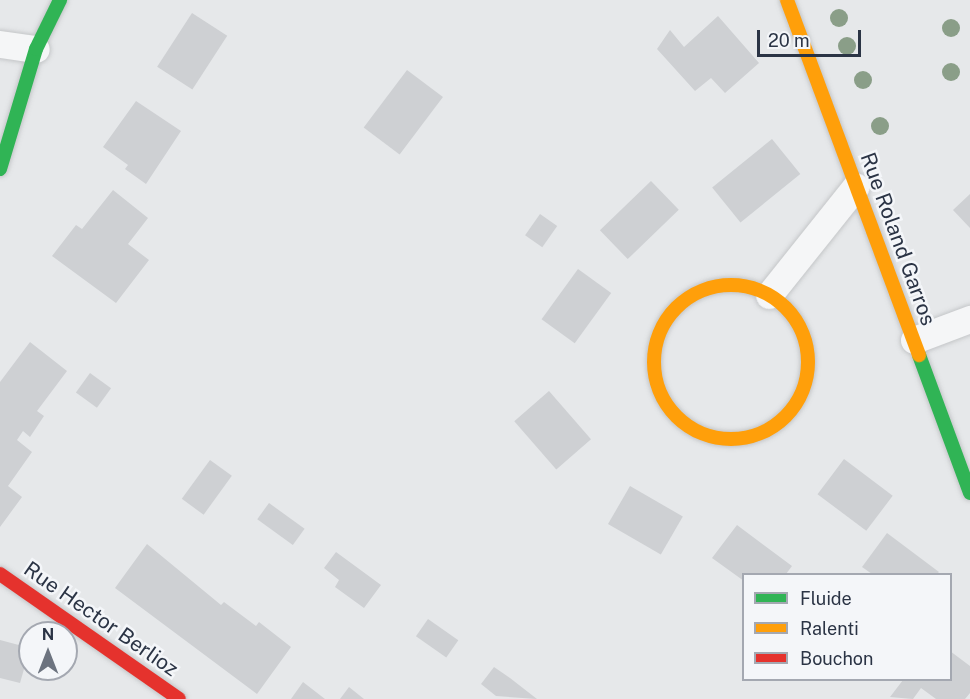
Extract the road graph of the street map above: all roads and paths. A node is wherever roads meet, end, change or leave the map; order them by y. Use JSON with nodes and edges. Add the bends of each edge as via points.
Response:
{"nodes":[{"id":1,"x":60,"y":0,"type":"edge"},
{"id":2,"x":787,"y":0,"type":"edge"},
{"id":3,"x":0,"y":44,"type":"edge"},
{"id":4,"x":36,"y":49,"type":"junction"},
{"id":5,"x":0,"y":169,"type":"edge"},
{"id":6,"x":856,"y":186,"type":"junction"},
{"id":7,"x":770,"y":295,"type":"junction"},
{"id":8,"x":970,"y":319,"type":"edge"},
{"id":9,"x":914,"y":340,"type":"junction"},
{"id":10,"x":970,"y":493,"type":"edge"},
{"id":11,"x":0,"y":574,"type":"edge"},
{"id":12,"x":179,"y":699,"type":"edge"}],
"edges":[{"from":1,"to":4,"type":"street"},
{"from":2,"to":6,"type":"street","name":"Rue Roland Garros"},
{"from":3,"to":4,"type":"street"},
{"from":4,"to":5,"type":"street"},
{"from":6,"to":7,"type":"street"},
{"from":6,"to":9,"type":"street","name":"Rue Roland Garros"},
{"from":7,"to":7,"type":"street","via":[[743,286],[699,292],[679,305],[664,323],[655,351],[656,381],[667,406],[685,424],[708,436],[737,440],[761,434],[782,421],[795,405],[806,383],[808,356],[803,335],[789,311]]},
{"from":8,"to":9,"type":"street"},
{"from":9,"to":10,"type":"street","name":"Rue Roland Garros"},
{"from":11,"to":12,"type":"street","name":"Rue Hector Berlioz"}]}
